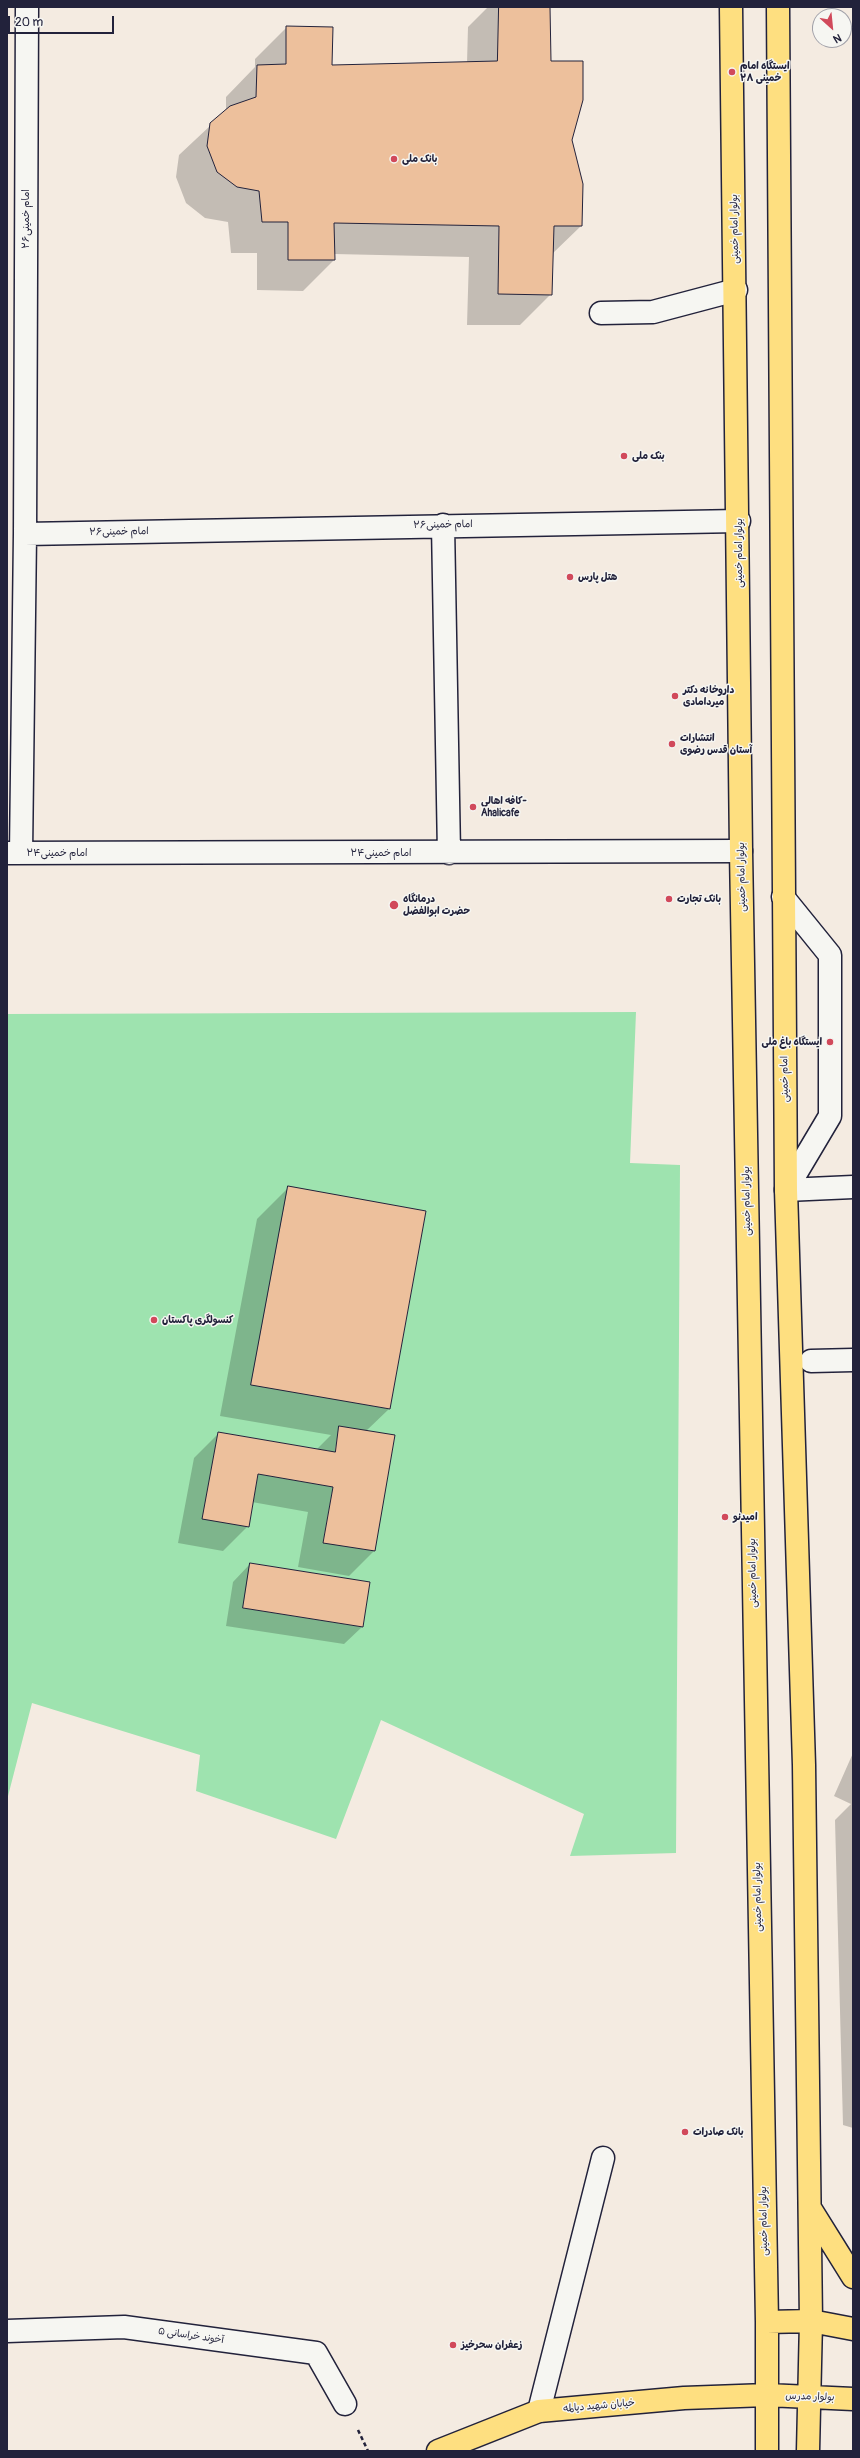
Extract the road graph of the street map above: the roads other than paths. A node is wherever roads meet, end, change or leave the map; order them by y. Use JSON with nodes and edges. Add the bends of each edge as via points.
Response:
{"nodes":[{"id":1,"x":27,"y":7,"type":"edge"},
{"id":2,"x":731,"y":7,"type":"edge"},
{"id":3,"x":778,"y":7,"type":"edge"},
{"id":4,"x":736,"y":290,"type":"junction"},
{"id":5,"x":601,"y":313,"type":"dead end"},
{"id":6,"x":739,"y":521,"type":"junction"},
{"id":7,"x":443,"y":525,"type":"junction"},
{"id":8,"x":26,"y":534,"type":"junction"},
{"id":9,"x":742,"y":851,"type":"junction"},
{"id":10,"x":14,"y":853,"type":"edge"},
{"id":11,"x":449,"y":853,"type":"junction"},
{"id":12,"x":783,"y":897,"type":"junction"},
{"id":13,"x":853,"y":1187,"type":"edge"},
{"id":14,"x":786,"y":1190,"type":"junction"},
{"id":15,"x":853,"y":1360,"type":"edge"},
{"id":16,"x":811,"y":1361,"type":"dead end"},
{"id":17,"x":603,"y":2158,"type":"dead end"},
{"id":18,"x":809,"y":2208,"type":"junction"},
{"id":19,"x":853,"y":2277,"type":"edge"},
{"id":20,"x":767,"y":2322,"type":"junction"},
{"id":21,"x":812,"y":2322,"type":"junction"},
{"id":22,"x":853,"y":2329,"type":"edge"},
{"id":23,"x":7,"y":2331,"type":"edge"},
{"id":24,"x":767,"y":2395,"type":"junction"},
{"id":25,"x":808,"y":2397,"type":"junction"},
{"id":26,"x":853,"y":2399,"type":"edge"},
{"id":27,"x":345,"y":2404,"type":"dead end"},
{"id":28,"x":539,"y":2411,"type":"junction"},
{"id":29,"x":438,"y":2451,"type":"edge"},
{"id":30,"x":767,"y":2451,"type":"edge"},
{"id":31,"x":808,"y":2451,"type":"edge"}],
"edges":[{"from":1,"to":8,"type":"street","name":"امام خمینی۲۶"},
{"from":2,"to":4,"type":"main road","name":"بولوار امام خمینی"},
{"from":3,"to":12,"type":"main road"},
{"from":4,"to":5,"type":"street","via":[[652,312]]},
{"from":4,"to":6,"type":"main road","name":"بولوار امام خمینی"},
{"from":6,"to":7,"type":"street","name":"امام خمینی۲۶"},
{"from":6,"to":9,"type":"main road","name":"بولوار امام خمینی"},
{"from":7,"to":8,"type":"street","name":"امام خمینی۲۶"},
{"from":7,"to":11,"type":"street"},
{"from":8,"to":10,"type":"street"},
{"from":9,"to":11,"type":"street","name":"امام خمینی۲۴"},
{"from":9,"to":20,"type":"main road","name":"بولوار امام خمینی"},
{"from":10,"to":11,"type":"street","name":"امام خمینی۲۴"},
{"from":12,"to":14,"type":"main road","name":"امام خمینی"},
{"from":12,"to":14,"type":"street","via":[[830,955],[830,1116]]},
{"from":13,"to":14,"type":"street"},
{"from":14,"to":18,"type":"main road","via":[[804,1765]]},
{"from":15,"to":16,"type":"street"},
{"from":17,"to":28,"type":"street"},
{"from":18,"to":19,"type":"main road"},
{"from":18,"to":21,"type":"main road"},
{"from":20,"to":21,"type":"main road"},
{"from":20,"to":24,"type":"main road","name":"بولوار امام خمینی"},
{"from":21,"to":22,"type":"main road"},
{"from":21,"to":25,"type":"main road"},
{"from":23,"to":27,"type":"street","name":"آخوند خراسانی ۵","via":[[124,2327],[316,2353]]},
{"from":24,"to":25,"type":"main road","name":"بولوار مدرس"},
{"from":24,"to":28,"type":"main road","name":"خیابان شهید دیالمه","via":[[684,2398]]},
{"from":24,"to":30,"type":"main road","name":"بولوار امام خمینی"},
{"from":25,"to":26,"type":"main road","name":"بولوار مدرس"},
{"from":25,"to":31,"type":"main road"},
{"from":28,"to":29,"type":"main road","name":"خیابان شهید دیالمه"}]}
